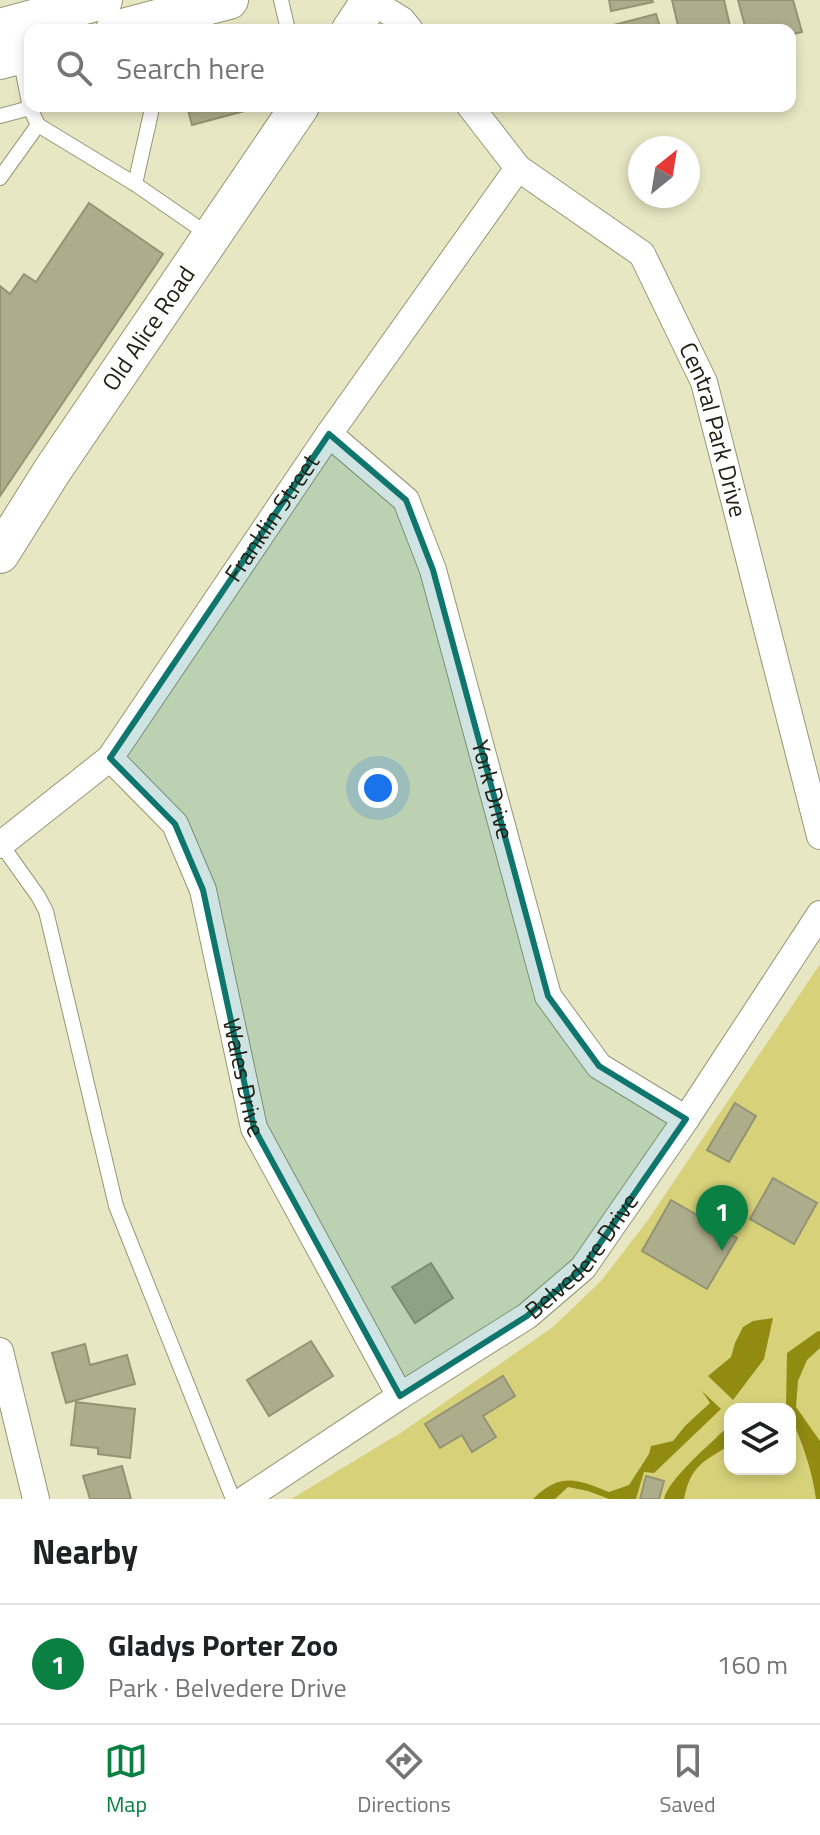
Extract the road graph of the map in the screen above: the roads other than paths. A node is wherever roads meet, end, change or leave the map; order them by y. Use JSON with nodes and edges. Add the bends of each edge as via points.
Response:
{"nodes":[{"id":1,"x":103,"y":0,"type":"edge"},
{"id":2,"x":229,"y":0,"type":"edge"},
{"id":3,"x":281,"y":0,"type":"edge"},
{"id":4,"x":371,"y":0,"type":"edge"},
{"id":5,"x":58,"y":24,"type":"edge"},
{"id":6,"x":142,"y":24,"type":"edge"},
{"id":7,"x":287,"y":24,"type":"edge"},
{"id":8,"x":355,"y":24,"type":"edge"},
{"id":9,"x":405,"y":24,"type":"edge"},
{"id":10,"x":12,"y":49,"type":"edge"},
{"id":11,"x":24,"y":88,"type":"edge"},
{"id":12,"x":24,"y":110,"type":"edge"},
{"id":13,"x":32,"y":112,"type":"edge"},
{"id":14,"x":151,"y":112,"type":"edge"},
{"id":15,"x":296,"y":112,"type":"edge"},
{"id":16,"x":475,"y":112,"type":"edge"},
{"id":17,"x":0,"y":116,"type":"edge"},
{"id":18,"x":38,"y":125,"type":"junction"},
{"id":19,"x":518,"y":168,"type":"junction"},
{"id":20,"x":0,"y":178,"type":"edge"},
{"id":21,"x":135,"y":184,"type":"junction"},
{"id":22,"x":211,"y":237,"type":"junction"},
{"id":23,"x":329,"y":434,"type":"junction"},
{"id":24,"x":0,"y":554,"type":"edge"},
{"id":25,"x":110,"y":758,"type":"junction"},
{"id":26,"x":820,"y":836,"type":"edge"},
{"id":27,"x":1,"y":844,"type":"edge"},
{"id":28,"x":820,"y":914,"type":"edge"},
{"id":29,"x":686,"y":1119,"type":"junction"},
{"id":30,"x":0,"y":1351,"type":"edge"},
{"id":31,"x":400,"y":1396,"type":"junction"},
{"id":32,"x":36,"y":1499,"type":"edge"},
{"id":33,"x":233,"y":1499,"type":"edge"},
{"id":34,"x":245,"y":1499,"type":"edge"}],
"edges":[{"from":1,"to":5,"type":"main road"},
{"from":2,"to":6,"type":"main road"},
{"from":3,"to":7,"type":"lane"},
{"from":4,"to":8,"type":"main road"},
{"from":4,"to":9,"type":"street"},
{"from":10,"to":11,"type":"lane"},
{"from":12,"to":17,"type":"lane"},
{"from":13,"to":18,"type":"lane"},
{"from":14,"to":21,"type":"lane"},
{"from":15,"to":22,"type":"main road","name":"Old Alice Road"},
{"from":16,"to":19,"type":"street","name":"Central Park Drive"},
{"from":18,"to":20,"type":"lane"},
{"from":18,"to":21,"type":"lane"},
{"from":19,"to":23,"type":"street","name":"Franklin Street"},
{"from":19,"to":26,"type":"street","name":"Central Park Drive","via":[[642,254],[704,382]]},
{"from":21,"to":22,"type":"lane"},
{"from":22,"to":24,"type":"main road","name":"Old Alice Road"},
{"from":23,"to":25,"type":"street","name":"Franklin Street"},
{"from":23,"to":29,"type":"street","name":"York Drive","via":[[406,500],[433,570],[548,996],[599,1066]]},
{"from":25,"to":27,"type":"street","name":"Franklin Street"},
{"from":25,"to":31,"type":"street","name":"Wales Drive","via":[[175,824],[203,890],[254,1128]]},
{"from":27,"to":33,"type":"lane","via":[[46,911],[116,1206]]},
{"from":28,"to":29,"type":"street","name":"Belvedere Drive"},
{"from":29,"to":31,"type":"street","name":"Belvedere Drive","via":[[583,1268],[527,1316]]},
{"from":30,"to":32,"type":"street"},
{"from":31,"to":34,"type":"street","name":"Belvedere Drive"}]}
